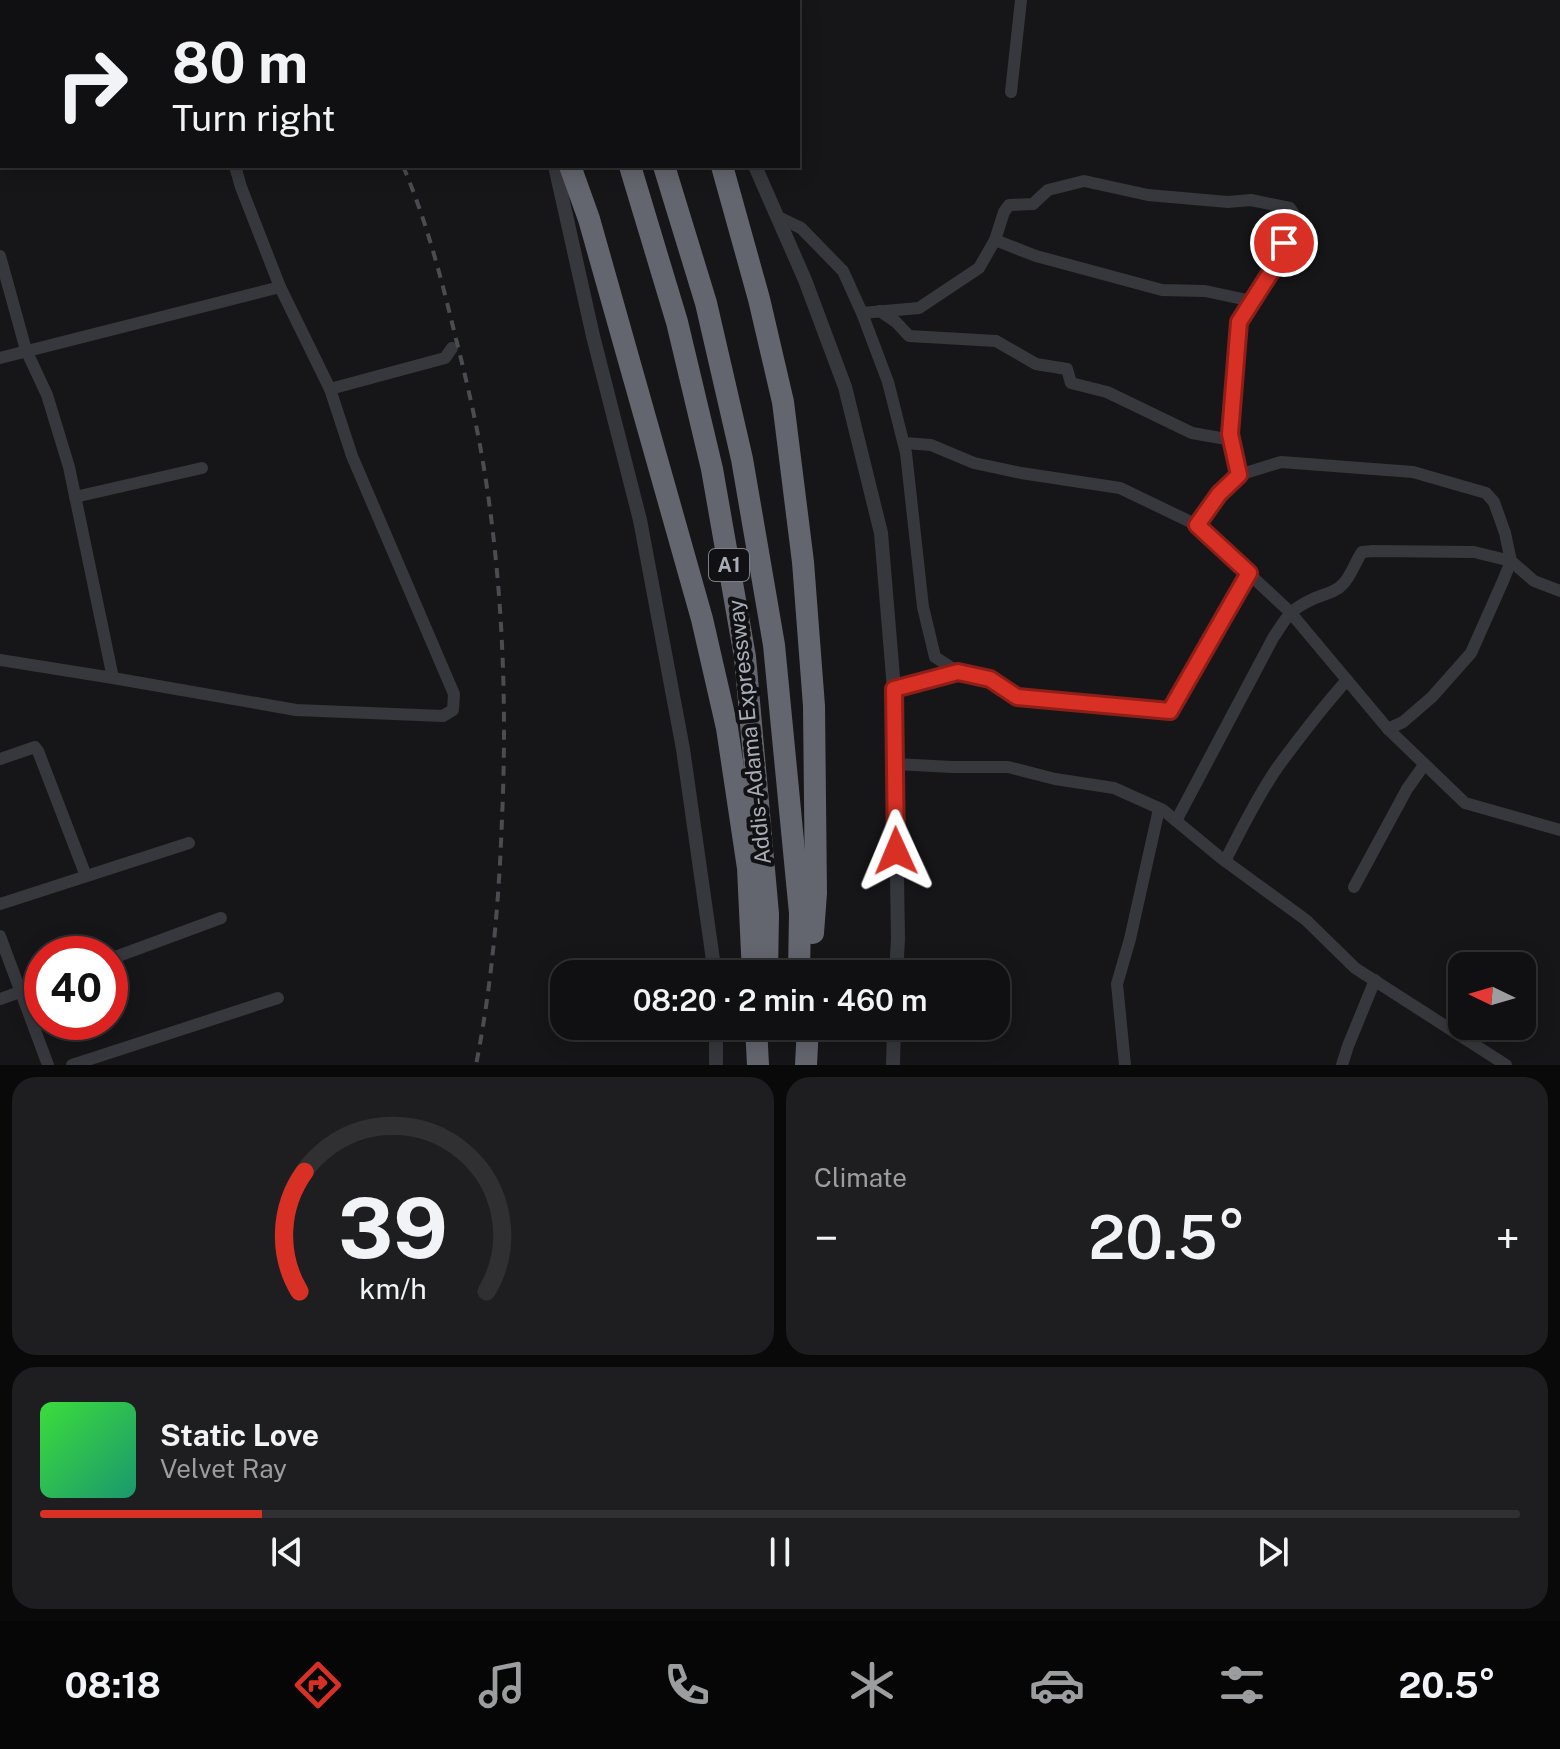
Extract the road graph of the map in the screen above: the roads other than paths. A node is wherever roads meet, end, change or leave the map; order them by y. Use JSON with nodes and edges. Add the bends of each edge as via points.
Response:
{"nodes":[{"id":1,"x":1021,"y":0,"type":"edge"},
{"id":2,"x":1011,"y":92,"type":"dead end"},
{"id":3,"x":236,"y":168,"type":"edge"},
{"id":4,"x":555,"y":168,"type":"edge"},
{"id":5,"x":571,"y":168,"type":"edge"},
{"id":6,"x":631,"y":168,"type":"edge"},
{"id":7,"x":665,"y":168,"type":"edge"},
{"id":8,"x":723,"y":168,"type":"edge"},
{"id":9,"x":756,"y":168,"type":"edge"},
{"id":10,"x":778,"y":217,"type":"junction"},
{"id":11,"x":995,"y":240,"type":"junction"},
{"id":12,"x":0,"y":256,"type":"edge"},
{"id":13,"x":280,"y":287,"type":"junction"},
{"id":14,"x":1252,"y":301,"type":"junction"},
{"id":15,"x":880,"y":311,"type":"junction"},
{"id":16,"x":862,"y":313,"type":"junction"},
{"id":17,"x":452,"y":348,"type":"dead end"},
{"id":18,"x":26,"y":350,"type":"junction"},
{"id":19,"x":0,"y":358,"type":"edge"},
{"id":20,"x":330,"y":389,"type":"junction"},
{"id":21,"x":1232,"y":440,"type":"junction"},
{"id":22,"x":904,"y":443,"type":"junction"},
{"id":23,"x":202,"y":468,"type":"dead end"},
{"id":24,"x":1239,"y":475,"type":"junction"},
{"id":25,"x":75,"y":497,"type":"junction"},
{"id":26,"x":1197,"y":525,"type":"junction"},
{"id":27,"x":1511,"y":561,"type":"junction"},
{"id":28,"x":1249,"y":573,"type":"junction"},
{"id":29,"x":1560,"y":591,"type":"edge"},
{"id":30,"x":1290,"y":612,"type":"junction"},
{"id":31,"x":0,"y":660,"type":"edge"},
{"id":32,"x":958,"y":672,"type":"junction"},
{"id":33,"x":113,"y":678,"type":"junction"},
{"id":34,"x":1347,"y":680,"type":"junction"},
{"id":35,"x":894,"y":689,"type":"junction"},
{"id":36,"x":1388,"y":729,"type":"junction"},
{"id":37,"x":0,"y":759,"type":"edge"},
{"id":38,"x":895,"y":764,"type":"junction"},
{"id":39,"x":1424,"y":765,"type":"junction"},
{"id":40,"x":1159,"y":809,"type":"junction"},
{"id":41,"x":1176,"y":821,"type":"junction"},
{"id":42,"x":1560,"y":830,"type":"edge"},
{"id":43,"x":189,"y":843,"type":"dead end"},
{"id":44,"x":1225,"y":861,"type":"junction"},
{"id":45,"x":86,"y":876,"type":"junction"},
{"id":46,"x":1354,"y":887,"type":"dead end"},
{"id":47,"x":0,"y":904,"type":"edge"},
{"id":48,"x":221,"y":918,"type":"dead end"},
{"id":49,"x":0,"y":936,"type":"edge"},
{"id":50,"x":128,"y":952,"type":"edge"},
{"id":51,"x":713,"y":960,"type":"edge"},
{"id":52,"x":752,"y":960,"type":"edge"},
{"id":53,"x":767,"y":960,"type":"edge"},
{"id":54,"x":799,"y":960,"type":"edge"},
{"id":55,"x":812,"y":960,"type":"edge"},
{"id":56,"x":897,"y":960,"type":"edge"},
{"id":57,"x":1375,"y":980,"type":"junction"},
{"id":58,"x":24,"y":990,"type":"edge"},
{"id":59,"x":20,"y":991,"type":"junction"},
{"id":60,"x":278,"y":998,"type":"dead end"},
{"id":61,"x":0,"y":999,"type":"edge"},
{"id":62,"x":716,"y":1040,"type":"edge"},
{"id":63,"x":757,"y":1040,"type":"edge"},
{"id":64,"x":767,"y":1040,"type":"edge"},
{"id":65,"x":799,"y":1040,"type":"edge"},
{"id":66,"x":807,"y":1040,"type":"edge"},
{"id":67,"x":894,"y":1040,"type":"edge"},
{"id":68,"x":1484,"y":1059,"type":"edge"},
{"id":69,"x":48,"y":1065,"type":"edge"},
{"id":70,"x":72,"y":1065,"type":"edge"},
{"id":71,"x":716,"y":1065,"type":"edge"},
{"id":72,"x":758,"y":1065,"type":"edge"},
{"id":73,"x":766,"y":1065,"type":"edge"},
{"id":74,"x":798,"y":1065,"type":"edge"},
{"id":75,"x":806,"y":1065,"type":"edge"},
{"id":76,"x":893,"y":1065,"type":"edge"},
{"id":77,"x":1125,"y":1065,"type":"edge"},
{"id":78,"x":1342,"y":1065,"type":"edge"},
{"id":79,"x":1506,"y":1065,"type":"edge"}],
"edges":[{"from":1,"to":2,"type":"street"},
{"from":3,"to":13,"type":"street"},
{"from":4,"to":51,"type":"street","via":[[640,520],[683,749]]},
{"from":5,"to":52,"type":"highway","via":[[702,619],[727,728],[748,868]]},
{"from":6,"to":53,"type":"highway","name":"Addis-Adama Expressway","number":"A1","via":[[677,322],[709,455],[745,657],[768,914]]},
{"from":7,"to":54,"type":"highway","name":"Addis-Adama Expressway","number":"A1","via":[[706,303],[739,445],[774,645],[800,913]]},
{"from":8,"to":55,"type":"highway","via":[[783,402],[803,562],[814,706]]},
{"from":9,"to":10,"type":"street"},
{"from":10,"to":16,"type":"street","via":[[801,228],[843,271]]},
{"from":10,"to":35,"type":"street","via":[[845,387],[881,533]]},
{"from":11,"to":14,"type":"street","via":[[1162,290],[1205,291]]},
{"from":11,"to":14,"type":"street","via":[[1009,205],[1033,204],[1048,190],[1084,181],[1148,195],[1251,200],[1290,208],[1294,214],[1276,264]]},
{"from":11,"to":15,"type":"street","via":[[979,268],[919,308]]},
{"from":12,"to":18,"type":"street"},
{"from":13,"to":18,"type":"street"},
{"from":13,"to":20,"type":"street"},
{"from":14,"to":21,"type":"street","via":[[1239,322]]},
{"from":15,"to":16,"type":"street"},
{"from":15,"to":21,"type":"street","via":[[909,336],[996,341],[1036,364],[1067,369],[1071,383],[1107,392],[1192,433]]},
{"from":16,"to":22,"type":"street"},
{"from":17,"to":20,"type":"street","via":[[445,358]]},
{"from":18,"to":19,"type":"street"},
{"from":18,"to":25,"type":"street","via":[[47,395]]},
{"from":20,"to":33,"type":"street","via":[[352,456],[454,694],[453,710],[443,716],[296,710]]},
{"from":21,"to":24,"type":"street"},
{"from":22,"to":26,"type":"street","via":[[931,445],[974,463],[1021,473],[1120,488]]},
{"from":22,"to":32,"type":"street","via":[[923,607],[935,657]]},
{"from":23,"to":25,"type":"street"},
{"from":24,"to":26,"type":"street"},
{"from":24,"to":27,"type":"street","via":[[1281,462],[1413,472],[1486,493],[1494,502]]},
{"from":25,"to":33,"type":"street"},
{"from":26,"to":28,"type":"street"},
{"from":27,"to":29,"type":"street","via":[[1534,581]]},
{"from":27,"to":30,"type":"street","via":[[1474,552],[1362,552],[1345,583]]},
{"from":27,"to":36,"type":"street","via":[[1471,653],[1432,697]]},
{"from":28,"to":30,"type":"street"},
{"from":28,"to":32,"type":"street","via":[[1170,711],[1017,697],[990,679]]},
{"from":30,"to":34,"type":"street"},
{"from":30,"to":41,"type":"street"},
{"from":31,"to":33,"type":"street"},
{"from":32,"to":35,"type":"street"},
{"from":34,"to":36,"type":"street"},
{"from":34,"to":44,"type":"street","via":[[1277,769]]},
{"from":35,"to":38,"type":"street"},
{"from":36,"to":39,"type":"street"},
{"from":37,"to":45,"type":"street","via":[[29,748],[38,751]]},
{"from":38,"to":40,"type":"street","via":[[1008,767],[1114,788]]},
{"from":38,"to":56,"type":"street"},
{"from":39,"to":42,"type":"street","via":[[1465,803]]},
{"from":39,"to":46,"type":"street"},
{"from":40,"to":41,"type":"street"},
{"from":40,"to":77,"type":"street","via":[[1117,984]]},
{"from":41,"to":44,"type":"street"},
{"from":43,"to":45,"type":"street"},
{"from":44,"to":57,"type":"street","via":[[1306,920],[1355,968]]},
{"from":45,"to":47,"type":"street"},
{"from":48,"to":50,"type":"street"},
{"from":49,"to":59,"type":"street"},
{"from":57,"to":68,"type":"street"},
{"from":57,"to":78,"type":"street"},
{"from":58,"to":59,"type":"street"},
{"from":59,"to":61,"type":"street"},
{"from":59,"to":69,"type":"street"},
{"from":60,"to":70,"type":"street"},
{"from":62,"to":71,"type":"street"},
{"from":63,"to":72,"type":"highway"},
{"from":64,"to":73,"type":"highway"},
{"from":65,"to":74,"type":"highway"},
{"from":66,"to":75,"type":"highway"},
{"from":67,"to":76,"type":"street"},
{"from":68,"to":79,"type":"street"}]}
